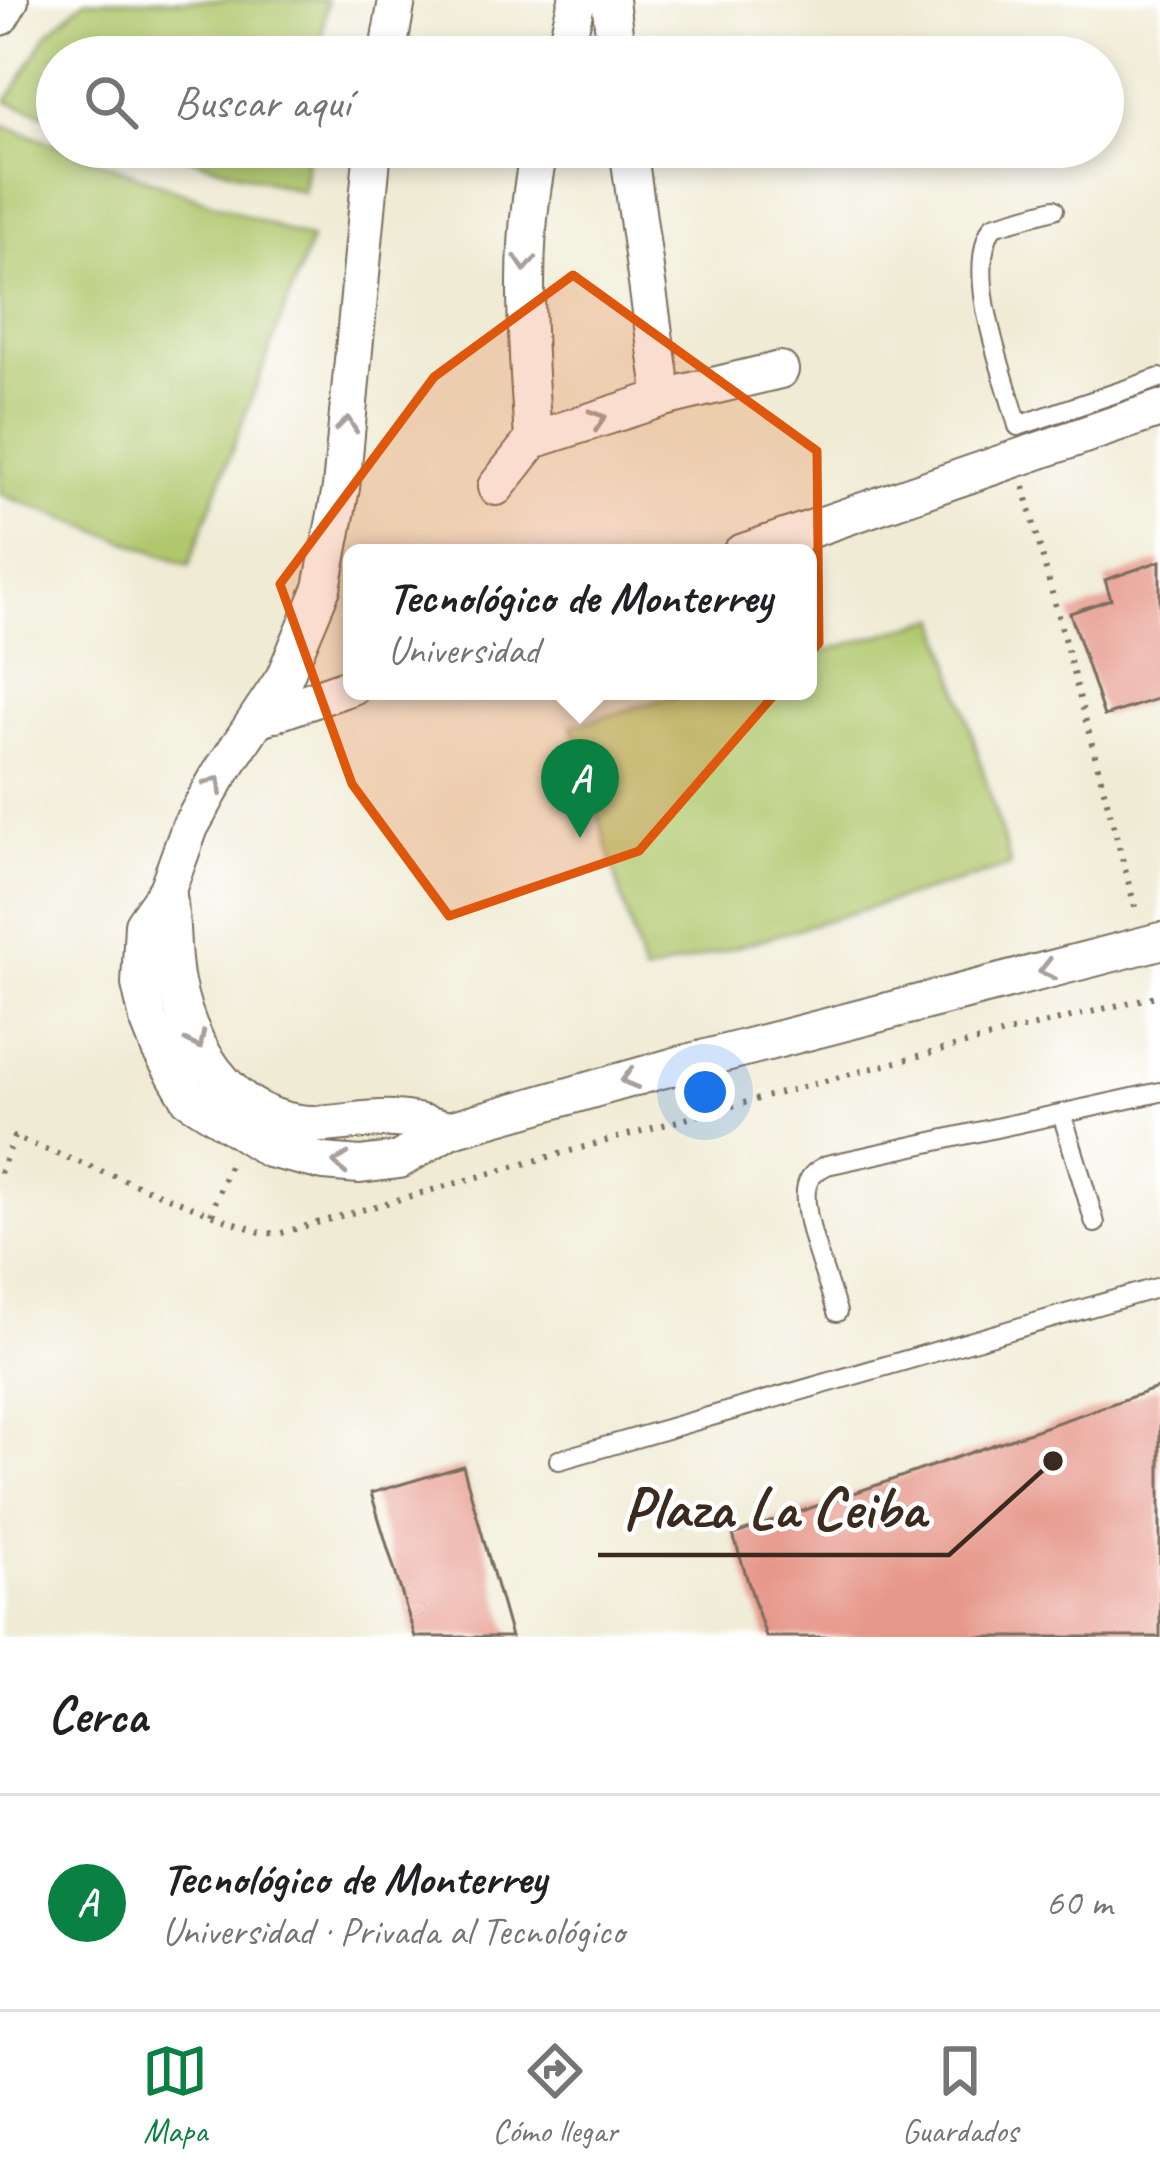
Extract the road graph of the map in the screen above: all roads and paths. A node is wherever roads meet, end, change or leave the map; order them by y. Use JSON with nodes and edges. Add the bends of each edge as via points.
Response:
{"nodes":[{"id":1,"x":10,"y":0,"type":"edge"},
{"id":2,"x":397,"y":0,"type":"edge"},
{"id":3,"x":578,"y":0,"type":"edge"},
{"id":4,"x":610,"y":0,"type":"edge"},
{"id":5,"x":0,"y":17,"type":"edge"},
{"id":6,"x":391,"y":36,"type":"edge"},
{"id":7,"x":568,"y":36,"type":"edge"},
{"id":8,"x":614,"y":36,"type":"edge"},
{"id":9,"x":371,"y":168,"type":"edge"},
{"id":10,"x":535,"y":168,"type":"edge"},
{"id":11,"x":631,"y":168,"type":"edge"},
{"id":12,"x":1054,"y":209,"type":"dead end"},
{"id":13,"x":780,"y":370,"type":"dead end"},
{"id":14,"x":1160,"y":378,"type":"edge"},
{"id":15,"x":663,"y":398,"type":"junction"},
{"id":16,"x":1160,"y":410,"type":"edge"},
{"id":17,"x":533,"y":440,"type":"junction"},
{"id":18,"x":1016,"y":459,"type":"junction"},
{"id":19,"x":496,"y":487,"type":"dead end"},
{"id":20,"x":766,"y":544,"type":"edge"},
{"id":21,"x":343,"y":689,"type":"edge"},
{"id":22,"x":260,"y":718,"type":"junction"},
{"id":23,"x":1135,"y":908,"type":"dead end"},
{"id":24,"x":1160,"y":941,"type":"edge"},
{"id":25,"x":1160,"y":1092,"type":"edge"},
{"id":26,"x":1062,"y":1114,"type":"junction"},
{"id":27,"x":220,"y":1190,"type":"dead end"},
{"id":28,"x":211,"y":1214,"type":"dead end"},
{"id":29,"x":1095,"y":1223,"type":"dead end"},
{"id":30,"x":1160,"y":1287,"type":"edge"},
{"id":31,"x":837,"y":1312,"type":"dead end"},
{"id":32,"x":559,"y":1460,"type":"dead end"}],
"edges":[{"from":1,"to":5,"type":"street"},
{"from":2,"to":6,"type":"street"},
{"from":3,"to":7,"type":"street"},
{"from":4,"to":8,"type":"street"},
{"from":22,"to":9,"type":"street","one_way":true,"via":[[305,633],[332,545]]},
{"from":10,"to":17,"type":"street","one_way":true,"via":[[524,281]]},
{"from":11,"to":15,"type":"street"},
{"from":12,"to":14,"type":"lane","via":[[993,226],[980,258],[1018,426]]},
{"from":13,"to":15,"type":"street"},
{"from":17,"to":15,"type":"street","one_way":true},
{"from":16,"to":18,"type":"street"},
{"from":17,"to":19,"type":"street"},
{"from":18,"to":20,"type":"street"},
{"from":18,"to":23,"type":"path"},
{"from":21,"to":22,"type":"street"},
{"from":24,"to":22,"type":"street","one_way":true,"via":[[449,1130],[394,1119],[290,1122],[230,1091],[199,1049],[175,979],[167,890],[190,827]]},
{"from":25,"to":26,"type":"lane"},
{"from":26,"to":29,"type":"lane"},
{"from":26,"to":31,"type":"lane","via":[[827,1165],[809,1178],[806,1198]]},
{"from":27,"to":28,"type":"path"},
{"from":30,"to":32,"type":"lane"}]}
